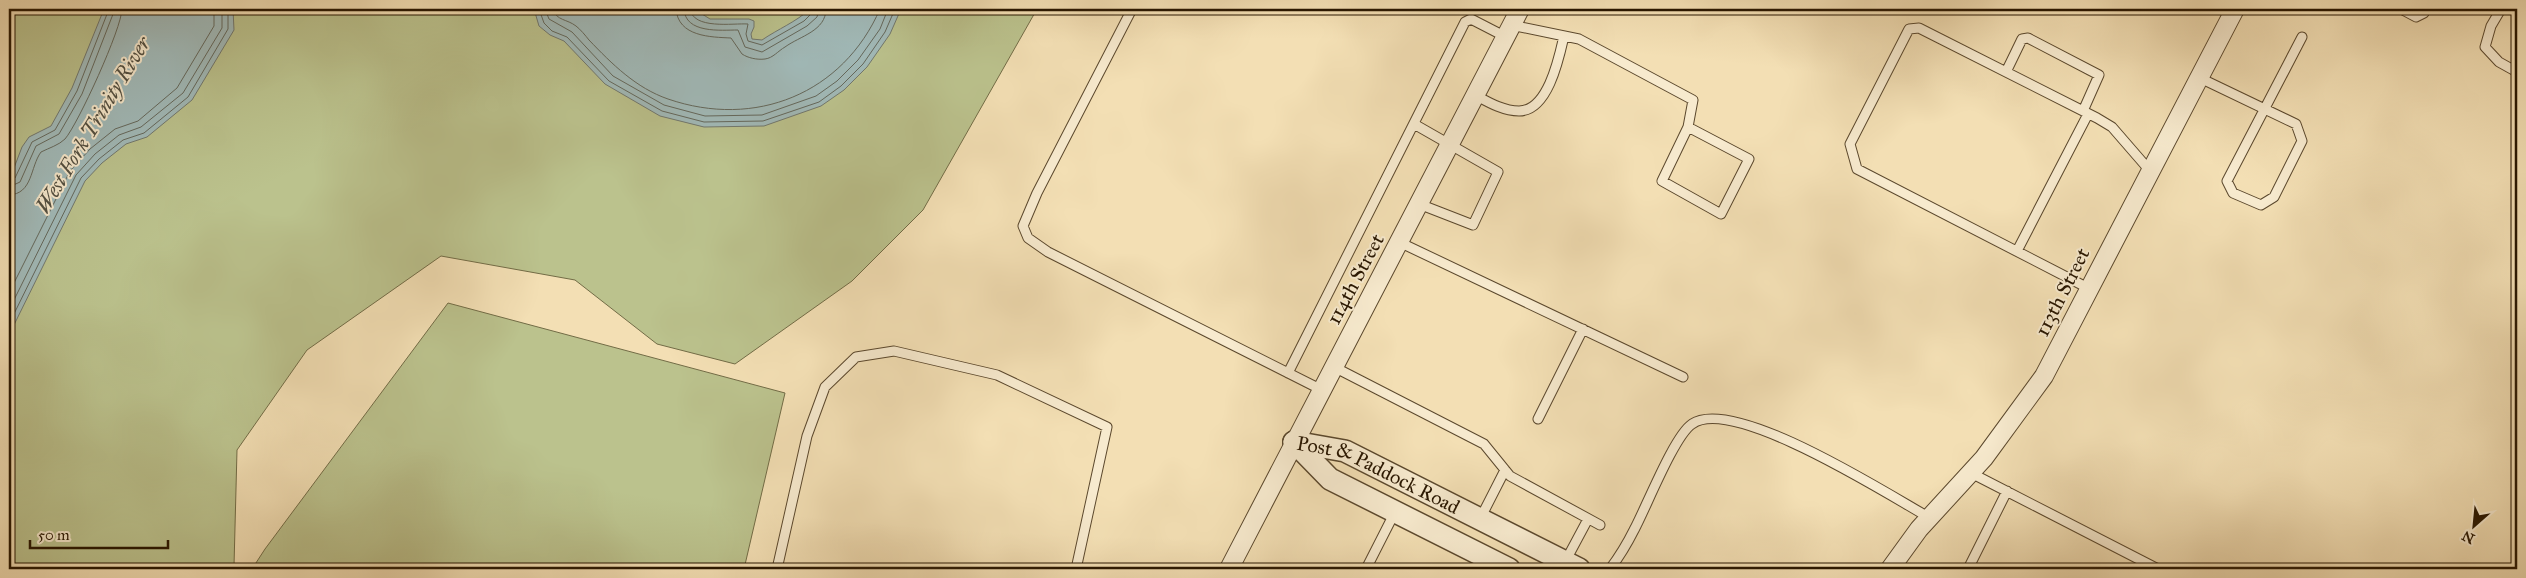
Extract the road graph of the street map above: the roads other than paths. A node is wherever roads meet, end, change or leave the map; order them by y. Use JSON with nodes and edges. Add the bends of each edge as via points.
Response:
{"nodes":[{"id":1,"x":1132,"y":9,"type":"edge"},
{"id":2,"x":1520,"y":9,"type":"edge"},
{"id":3,"x":2234,"y":9,"type":"edge"},
{"id":4,"x":2401,"y":9,"type":"edge"},
{"id":5,"x":2426,"y":9,"type":"edge"},
{"id":6,"x":2501,"y":9,"type":"edge"},
{"id":7,"x":1509,"y":31,"type":"junction"},
{"id":8,"x":1564,"y":36,"type":"junction"},
{"id":9,"x":2302,"y":37,"type":"dead end"},
{"id":10,"x":2006,"y":72,"type":"junction"},
{"id":11,"x":2517,"y":72,"type":"edge"},
{"id":12,"x":2200,"y":78,"type":"junction"},
{"id":13,"x":1475,"y":95,"type":"junction"},
{"id":14,"x":2263,"y":109,"type":"junction"},
{"id":15,"x":2085,"y":112,"type":"junction"},
{"id":16,"x":1414,"y":124,"type":"junction"},
{"id":17,"x":1688,"y":127,"type":"junction"},
{"id":18,"x":1450,"y":143,"type":"junction"},
{"id":19,"x":2152,"y":172,"type":"junction"},
{"id":20,"x":1418,"y":204,"type":"junction"},
{"id":21,"x":1399,"y":242,"type":"junction"},
{"id":22,"x":2017,"y":251,"type":"junction"},
{"id":23,"x":2088,"y":288,"type":"junction"},
{"id":24,"x":1583,"y":329,"type":"junction"},
{"id":25,"x":1334,"y":367,"type":"junction"},
{"id":26,"x":1288,"y":373,"type":"junction"},
{"id":27,"x":1683,"y":377,"type":"dead end"},
{"id":28,"x":1322,"y":390,"type":"junction"},
{"id":29,"x":1538,"y":419,"type":"dead end"},
{"id":30,"x":1294,"y":442,"type":"junction"},
{"id":31,"x":1505,"y":470,"type":"junction"},
{"id":32,"x":1972,"y":473,"type":"junction"},
{"id":33,"x":2008,"y":491,"type":"junction"},
{"id":34,"x":1394,"y":512,"type":"junction"},
{"id":35,"x":1930,"y":518,"type":"junction"},
{"id":36,"x":1480,"y":519,"type":"junction"},
{"id":37,"x":1588,"y":519,"type":"junction"},
{"id":38,"x":1600,"y":526,"type":"dead end"},
{"id":39,"x":1572,"y":566,"type":"edge"},
{"id":40,"x":1232,"y":568,"type":"edge"},
{"id":41,"x":776,"y":569,"type":"edge"},
{"id":42,"x":1076,"y":569,"type":"edge"},
{"id":43,"x":1366,"y":569,"type":"edge"},
{"id":44,"x":1509,"y":569,"type":"edge"},
{"id":45,"x":1610,"y":569,"type":"edge"},
{"id":46,"x":1890,"y":569,"type":"edge"},
{"id":47,"x":1968,"y":569,"type":"edge"},
{"id":48,"x":2158,"y":569,"type":"edge"}],
"edges":[{"from":1,"to":26,"type":"lane","via":[[1037,193],[1023,226],[1028,238],[1048,252]]},
{"from":2,"to":7,"type":"street","name":"114th Street"},
{"from":3,"to":12,"type":"street","name":"113th Street"},
{"from":4,"to":5,"type":"lane","via":[[2416,17]]},
{"from":6,"to":11,"type":"lane","via":[[2485,47],[2499,62]]},
{"from":7,"to":8,"type":"lane"},
{"from":7,"to":13,"type":"street","name":"114th Street"},
{"from":7,"to":16,"type":"lane","via":[[1468,19]]},
{"from":8,"to":13,"type":"lane","via":[[1550,82],[1531,108],[1507,110]]},
{"from":8,"to":17,"type":"lane","via":[[1579,39],[1693,100]]},
{"from":9,"to":14,"type":"lane"},
{"from":10,"to":15,"type":"lane"},
{"from":10,"to":15,"type":"lane","via":[[2022,39],[2028,38],[2097,73],[2099,78]]},
{"from":10,"to":22,"type":"lane","via":[[1919,28],[1909,30],[1850,144],[1857,169]]},
{"from":12,"to":14,"type":"lane"},
{"from":12,"to":19,"type":"street","name":"113th Street"},
{"from":13,"to":18,"type":"street","name":"114th Street"},
{"from":14,"to":14,"type":"lane","via":[[2296,124],[2302,141],[2274,198],[2261,205],[2234,192],[2227,181]]},
{"from":15,"to":19,"type":"lane","via":[[2112,127]]},
{"from":15,"to":22,"type":"lane"},
{"from":16,"to":18,"type":"lane"},
{"from":16,"to":26,"type":"lane"},
{"from":17,"to":17,"type":"lane","via":[[1662,181],[1721,214],[1750,159]]},
{"from":18,"to":20,"type":"street","name":"114th Street"},
{"from":18,"to":20,"type":"lane","via":[[1498,172],[1473,225]]},
{"from":19,"to":23,"type":"street","name":"113th Street"},
{"from":20,"to":21,"type":"street","name":"114th Street"},
{"from":21,"to":24,"type":"lane"},
{"from":21,"to":25,"type":"street","name":"114th Street"},
{"from":22,"to":23,"type":"lane"},
{"from":23,"to":32,"type":"street","name":"113th Street","via":[[2044,376]]},
{"from":24,"to":27,"type":"lane"},
{"from":24,"to":29,"type":"lane"},
{"from":25,"to":28,"type":"street","name":"114th Street"},
{"from":25,"to":31,"type":"lane","via":[[1484,444]]},
{"from":26,"to":28,"type":"lane"},
{"from":28,"to":30,"type":"street","name":"114th Street"},
{"from":30,"to":34,"type":"street","name":"Post & Paddock Road","via":[[1330,479]]},
{"from":30,"to":36,"type":"street","name":"Post & Paddock Road","via":[[1345,451]]},
{"from":30,"to":40,"type":"street","name":"114th Street"},
{"from":31,"to":36,"type":"lane"},
{"from":31,"to":37,"type":"lane","via":[[1510,476]]},
{"from":32,"to":33,"type":"lane"},
{"from":32,"to":35,"type":"street","name":"113th Street"},
{"from":33,"to":47,"type":"lane"},
{"from":33,"to":48,"type":"lane"},
{"from":34,"to":43,"type":"lane"},
{"from":34,"to":44,"type":"street","name":"Post & Paddock Road"},
{"from":35,"to":45,"type":"lane","via":[[1784,439],[1747,424],[1710,418],[1692,424],[1679,439],[1634,530]]},
{"from":35,"to":46,"type":"street","name":"113th Street"},
{"from":36,"to":39,"type":"street","name":"Post & Paddock Road"},
{"from":37,"to":38,"type":"lane"},
{"from":37,"to":39,"type":"lane"},
{"from":41,"to":42,"type":"lane","via":[[807,436],[825,387],[856,357],[894,351],[997,375],[1107,427]]}]}
